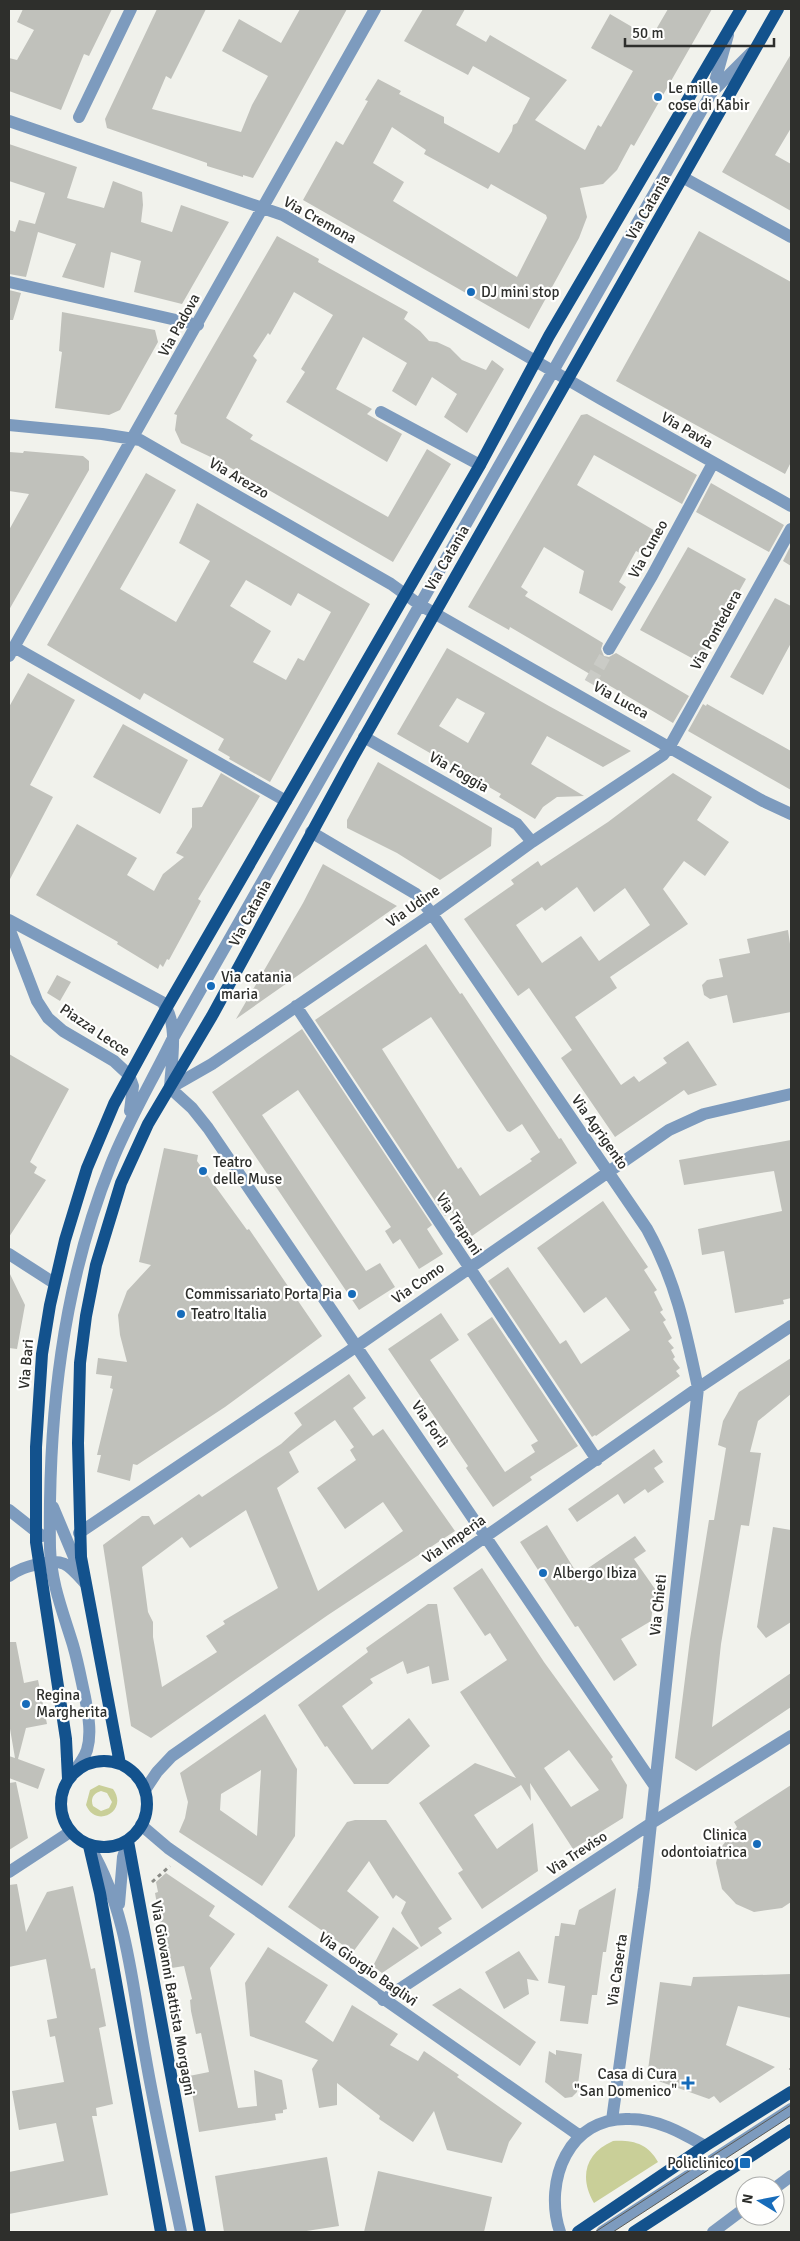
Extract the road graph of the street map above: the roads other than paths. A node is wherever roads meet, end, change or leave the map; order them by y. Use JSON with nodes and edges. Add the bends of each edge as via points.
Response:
{"nodes":[{"id":1,"x":131,"y":9,"type":"edge"},
{"id":2,"x":375,"y":9,"type":"edge"},
{"id":3,"x":741,"y":9,"type":"edge"},
{"id":4,"x":787,"y":9,"type":"edge"},
{"id":5,"x":776,"y":12,"type":"edge"},
{"id":6,"x":730,"y":30,"type":"junction"},
{"id":7,"x":757,"y":48,"type":"junction"},
{"id":8,"x":712,"y":92,"type":"junction"},
{"id":9,"x":79,"y":117,"type":"dead end"},
{"id":10,"x":9,"y":121,"type":"edge"},
{"id":11,"x":684,"y":178,"type":"junction"},
{"id":12,"x":262,"y":208,"type":"junction"},
{"id":13,"x":791,"y":237,"type":"edge"},
{"id":14,"x":9,"y":282,"type":"edge"},
{"id":15,"x":198,"y":325,"type":"junction"},
{"id":16,"x":535,"y":362,"type":"junction"},
{"id":17,"x":554,"y":372,"type":"junction"},
{"id":18,"x":568,"y":381,"type":"junction"},
{"id":19,"x":381,"y":412,"type":"dead end"},
{"id":20,"x":9,"y":425,"type":"edge"},
{"id":21,"x":132,"y":437,"type":"junction"},
{"id":22,"x":713,"y":463,"type":"junction"},
{"id":23,"x":480,"y":465,"type":"junction"},
{"id":24,"x":791,"y":506,"type":"edge"},
{"id":25,"x":791,"y":530,"type":"edge"},
{"id":26,"x":405,"y":596,"type":"junction"},
{"id":27,"x":420,"y":605,"type":"junction"},
{"id":28,"x":434,"y":613,"type":"junction"},
{"id":29,"x":609,"y":649,"type":"tunnel mouth"},
{"id":30,"x":11,"y":652,"type":"edge"},
{"id":31,"x":364,"y":737,"type":"junction"},
{"id":32,"x":670,"y":746,"type":"junction"},
{"id":33,"x":286,"y":802,"type":"junction"},
{"id":34,"x":791,"y":814,"type":"edge"},
{"id":35,"x":311,"y":832,"type":"junction"},
{"id":36,"x":532,"y":842,"type":"junction"},
{"id":37,"x":432,"y":914,"type":"junction"},
{"id":38,"x":9,"y":920,"type":"edge"},
{"id":39,"x":9,"y":928,"type":"edge"},
{"id":40,"x":296,"y":1006,"type":"junction"},
{"id":41,"x":167,"y":1007,"type":"junction"},
{"id":42,"x":172,"y":1040,"type":"junction"},
{"id":43,"x":129,"y":1075,"type":"junction"},
{"id":44,"x":170,"y":1088,"type":"junction"},
{"id":45,"x":791,"y":1094,"type":"edge"},
{"id":46,"x":128,"y":1124,"type":"junction"},
{"id":47,"x":608,"y":1171,"type":"junction"},
{"id":48,"x":9,"y":1254,"type":"edge"},
{"id":49,"x":469,"y":1268,"type":"junction"},
{"id":50,"x":54,"y":1283,"type":"junction"},
{"id":51,"x":791,"y":1326,"type":"edge"},
{"id":52,"x":357,"y":1346,"type":"junction"},
{"id":53,"x":698,"y":1388,"type":"junction"},
{"id":54,"x":597,"y":1460,"type":"junction"},
{"id":55,"x":51,"y":1502,"type":"junction"},
{"id":56,"x":9,"y":1510,"type":"edge"},
{"id":57,"x":35,"y":1529,"type":"junction"},
{"id":58,"x":79,"y":1533,"type":"junction"},
{"id":59,"x":486,"y":1537,"type":"junction"},
{"id":60,"x":50,"y":1545,"type":"junction"},
{"id":61,"x":44,"y":1562,"type":"junction"},
{"id":62,"x":71,"y":1567,"type":"junction"},
{"id":63,"x":9,"y":1576,"type":"edge"},
{"id":64,"x":84,"y":1583,"type":"junction"},
{"id":65,"x":791,"y":1736,"type":"edge"},
{"id":66,"x":120,"y":1764,"type":"junction"},
{"id":67,"x":70,"y":1776,"type":"junction"},
{"id":68,"x":654,"y":1785,"type":"junction"},
{"id":69,"x":145,"y":1790,"type":"junction"},
{"id":70,"x":650,"y":1824,"type":"junction"},
{"id":71,"x":141,"y":1825,"type":"junction"},
{"id":72,"x":70,"y":1832,"type":"junction"},
{"id":73,"x":128,"y":1841,"type":"junction"},
{"id":74,"x":89,"y":1846,"type":"junction"},
{"id":75,"x":9,"y":1872,"type":"edge"},
{"id":76,"x":119,"y":1912,"type":"junction"},
{"id":77,"x":383,"y":2000,"type":"junction"},
{"id":78,"x":791,"y":2092,"type":"edge"},
{"id":79,"x":791,"y":2108,"type":"edge"},
{"id":80,"x":612,"y":2120,"type":"junction"},
{"id":81,"x":791,"y":2130,"type":"edge"},
{"id":82,"x":580,"y":2136,"type":"junction"},
{"id":83,"x":705,"y":2146,"type":"junction"},
{"id":84,"x":618,"y":2206,"type":"junction"},
{"id":85,"x":632,"y":2213,"type":"junction"},
{"id":86,"x":735,"y":2215,"type":"edge"},
{"id":87,"x":639,"y":2231,"type":"edge"},
{"id":88,"x":161,"y":2232,"type":"edge"},
{"id":89,"x":181,"y":2232,"type":"edge"},
{"id":90,"x":200,"y":2232,"type":"edge"},
{"id":91,"x":560,"y":2232,"type":"edge"},
{"id":92,"x":578,"y":2232,"type":"edge"},
{"id":93,"x":602,"y":2232,"type":"edge"},
{"id":94,"x":712,"y":2232,"type":"edge"}],
"edges":[{"from":1,"to":9,"type":"street"},
{"from":2,"to":12,"type":"street","name":"Via Padova"},
{"from":3,"to":6,"type":"main road","name":"Via Catania"},
{"from":4,"to":5,"type":"street"},
{"from":5,"to":7,"type":"main road","name":"Via Catania"},
{"from":6,"to":8,"type":"street","name":"Via Catania"},
{"from":6,"to":16,"type":"main road","name":"Via Catania"},
{"from":7,"to":8,"type":"street","name":"Via Catania"},
{"from":7,"to":11,"type":"main road","name":"Via Catania"},
{"from":8,"to":17,"type":"street","name":"Via Catania"},
{"from":10,"to":12,"type":"street","name":"Via Cremona"},
{"from":11,"to":13,"type":"street"},
{"from":11,"to":18,"type":"main road","name":"Via Catania"},
{"from":12,"to":15,"type":"street","name":"Via Padova"},
{"from":12,"to":16,"type":"street","name":"Via Cremona","via":[[283,216]]},
{"from":14,"to":15,"type":"street"},
{"from":15,"to":21,"type":"street","name":"Via Padova"},
{"from":16,"to":17,"type":"street","name":"Via Cremona"},
{"from":16,"to":23,"type":"main road","name":"Via Catania"},
{"from":17,"to":18,"type":"street","name":"Via Cremona"},
{"from":17,"to":27,"type":"street","name":"Via Catania"},
{"from":18,"to":22,"type":"street","name":"Via Pavia"},
{"from":18,"to":28,"type":"main road","name":"Via Catania"},
{"from":19,"to":23,"type":"street"},
{"from":20,"to":21,"type":"street","name":"Via Arezzo"},
{"from":21,"to":26,"type":"street","name":"Via Arezzo","via":[[391,584]]},
{"from":21,"to":30,"type":"street","name":"Via Padova"},
{"from":22,"to":24,"type":"street","name":"Via Pavia"},
{"from":22,"to":29,"type":"street","name":"Via Cuneo"},
{"from":23,"to":26,"type":"main road","name":"Via Catania"},
{"from":25,"to":32,"type":"street","name":"Via Pontedera"},
{"from":26,"to":27,"type":"street","name":"Via Arezzo"},
{"from":26,"to":33,"type":"main road","name":"Via Catania"},
{"from":27,"to":28,"type":"street","name":"Via Arezzo"},
{"from":27,"to":42,"type":"street","name":"Via Catania"},
{"from":28,"to":31,"type":"main road","name":"Via Catania"},
{"from":28,"to":32,"type":"street","name":"Via Lucca"},
{"from":30,"to":33,"type":"street"},
{"from":31,"to":35,"type":"main road","name":"Via Catania"},
{"from":31,"to":36,"type":"street","name":"Via Foggia","via":[[517,824]]},
{"from":32,"to":34,"type":"street","name":"Via Lucca"},
{"from":32,"to":36,"type":"street","name":"Via Udine","via":[[662,755]]},
{"from":33,"to":41,"type":"main road","name":"Via Catania"},
{"from":35,"to":37,"type":"street","name":"Via Agrigento","via":[[416,894]]},
{"from":35,"to":44,"type":"main road","name":"Via Catania","via":[[222,999]]},
{"from":36,"to":37,"type":"street","name":"Via Udine"},
{"from":37,"to":40,"type":"street","name":"Via Udine"},
{"from":37,"to":47,"type":"street","name":"Via Agrigento"},
{"from":38,"to":41,"type":"street","via":[[156,998]]},
{"from":39,"to":43,"type":"street","name":"Piazza Lecce","via":[[37,1001],[48,1018],[63,1031],[114,1061]]},
{"from":40,"to":44,"type":"street","name":"Via Udine","via":[[204,1069]]},
{"from":40,"to":49,"type":"street","name":"Via Trapani"},
{"from":41,"to":42,"type":"street","name":"Via Bari"},
{"from":41,"to":43,"type":"main road","name":"Via Bari"},
{"from":42,"to":44,"type":"street","name":"Via Bari"},
{"from":42,"to":46,"type":"street","name":"Via Bari"},
{"from":43,"to":46,"type":"street","via":[[133,1092]]},
{"from":43,"to":50,"type":"main road","name":"Via Bari","via":[[88,1168]]},
{"from":44,"to":52,"type":"street","name":"Via Forlì","via":[[202,1119]]},
{"from":44,"to":58,"type":"main road","name":"Via Bari","via":[[142,1136],[121,1182],[91,1288],[80,1371]]},
{"from":45,"to":47,"type":"street","name":"Via Como","via":[[692,1119],[669,1130]]},
{"from":46,"to":55,"type":"street","name":"Via Bari","via":[[92,1214],[68,1307],[54,1407]]},
{"from":47,"to":49,"type":"street","name":"Via Como"},
{"from":47,"to":53,"type":"street","name":"Via Agrigento","via":[[647,1229],[671,1277]]},
{"from":48,"to":50,"type":"street"},
{"from":49,"to":52,"type":"street","name":"Via Como"},
{"from":49,"to":54,"type":"street","name":"Via Trapani"},
{"from":50,"to":57,"type":"main road","name":"Via Bari","via":[[40,1382]]},
{"from":51,"to":53,"type":"street","name":"Via Imperia"},
{"from":52,"to":58,"type":"street","name":"Via Como"},
{"from":52,"to":59,"type":"street","name":"Via Forlì"},
{"from":53,"to":54,"type":"street","name":"Via Imperia"},
{"from":53,"to":68,"type":"street","name":"Via Chieti"},
{"from":54,"to":59,"type":"street","name":"Via Imperia"},
{"from":55,"to":60,"type":"street","name":"Via Bari"},
{"from":55,"to":64,"type":"street","name":"Via Bari"},
{"from":56,"to":57,"type":"street"},
{"from":57,"to":60,"type":"street"},
{"from":57,"to":61,"type":"main road","name":"Via Bari"},
{"from":58,"to":64,"type":"main road","name":"Via Bari"},
{"from":59,"to":68,"type":"street","name":"Via Forlì"},
{"from":59,"to":69,"type":"street","name":"Via Imperia","via":[[172,1756],[156,1772]]},
{"from":60,"to":61,"type":"street","name":"Via Bari"},
{"from":60,"to":62,"type":"street"},
{"from":61,"to":62,"type":"street","via":[[60,1562]]},
{"from":61,"to":63,"type":"street","via":[[24,1567]]},
{"from":61,"to":67,"type":"main road","name":"Via Bari"},
{"from":61,"to":67,"type":"street","name":"Via Bari","via":[[78,1666],[88,1719],[86,1752]]},
{"from":62,"to":64,"type":"street"},
{"from":64,"to":66,"type":"main road","name":"Via Bari"},
{"from":65,"to":70,"type":"street","name":"Via Treviso"},
{"from":66,"to":67,"type":"main road","via":[[97,1761],[84,1765]]},
{"from":66,"to":69,"type":"main road","via":[[137,1775]]},
{"from":67,"to":72,"type":"main road","via":[[62,1794],[61,1809]]},
{"from":68,"to":70,"type":"street","name":"Via Chieti"},
{"from":69,"to":71,"type":"main road","via":[[146,1806]]},
{"from":70,"to":77,"type":"street","name":"Via Treviso"},
{"from":70,"to":80,"type":"street","name":"Via Caserta"},
{"from":71,"to":73,"type":"main road"},
{"from":71,"to":77,"type":"street","name":"Via Giorgio Baglivi","via":[[168,1848]]},
{"from":72,"to":74,"type":"main road"},
{"from":72,"to":75,"type":"street"},
{"from":73,"to":74,"type":"main road","via":[[108,1847]]},
{"from":73,"to":76,"type":"street","via":[[123,1857]]},
{"from":73,"to":90,"type":"main road","name":"Via Giovanni Battista Morgagni"},
{"from":74,"to":76,"type":"street","via":[[103,1870]]},
{"from":74,"to":88,"type":"main road"},
{"from":76,"to":89,"type":"street"},
{"from":77,"to":82,"type":"street","name":"Via Giorgio Baglivi"},
{"from":78,"to":83,"type":"main road"},
{"from":79,"to":85,"type":"street"},
{"from":80,"to":82,"type":"street"},
{"from":80,"to":83,"type":"street","via":[[629,2118],[656,2124]]},
{"from":81,"to":87,"type":"main road"},
{"from":82,"to":91,"type":"street","via":[[562,2162],[554,2186]]},
{"from":83,"to":84,"type":"main road"},
{"from":84,"to":85,"type":"street"},
{"from":84,"to":92,"type":"main road"},
{"from":85,"to":87,"type":"street"},
{"from":85,"to":93,"type":"street"},
{"from":86,"to":94,"type":"street"}]}
